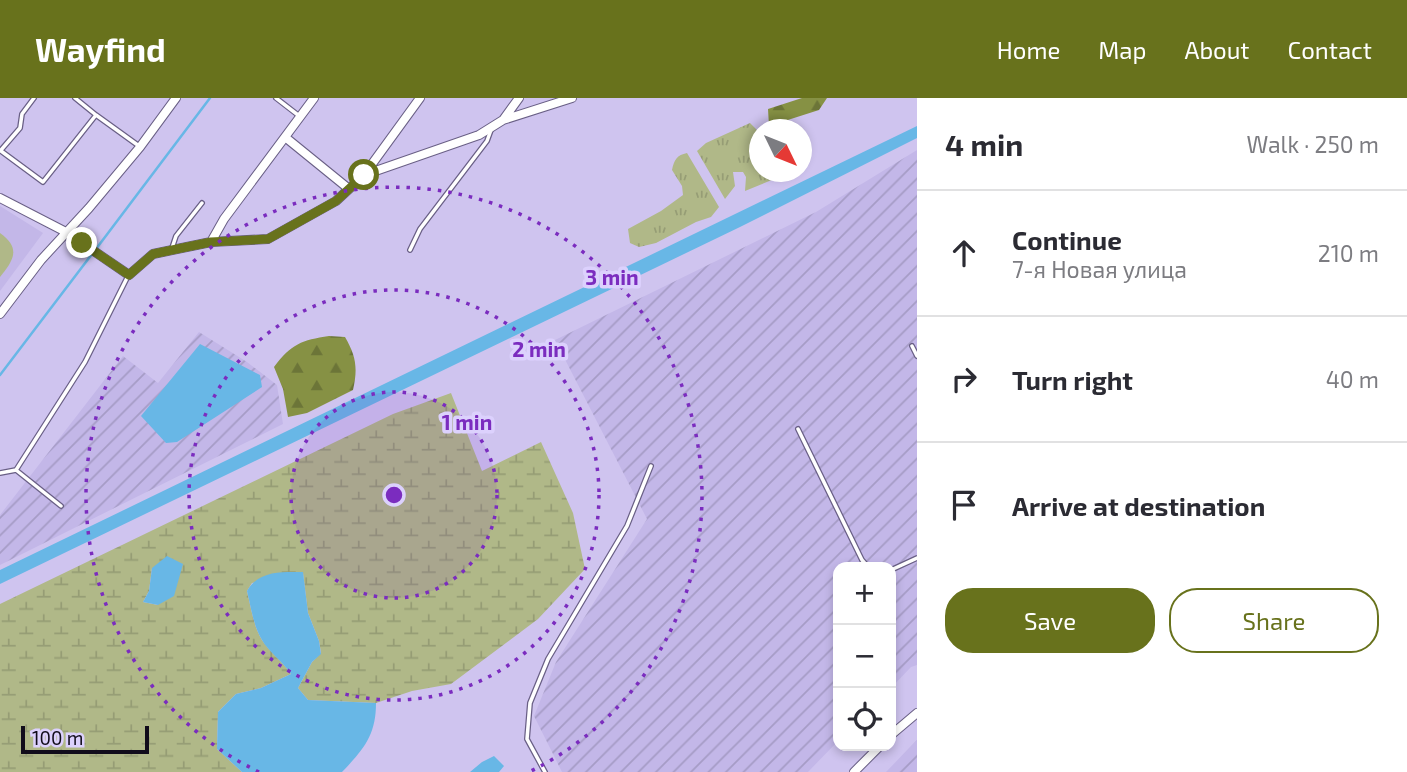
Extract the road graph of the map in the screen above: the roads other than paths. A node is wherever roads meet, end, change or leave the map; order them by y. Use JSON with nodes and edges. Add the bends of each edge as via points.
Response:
{"nodes":[{"id":1,"x":34,"y":98,"type":"edge"},
{"id":2,"x":75,"y":98,"type":"edge"},
{"id":3,"x":176,"y":98,"type":"edge"},
{"id":4,"x":276,"y":98,"type":"edge"},
{"id":5,"x":314,"y":98,"type":"edge"},
{"id":6,"x":420,"y":98,"type":"edge"},
{"id":7,"x":519,"y":98,"type":"edge"},
{"id":8,"x":572,"y":98,"type":"edge"},
{"id":9,"x":96,"y":115,"type":"junction"},
{"id":10,"x":300,"y":117,"type":"junction"},
{"id":11,"x":503,"y":120,"type":"junction"},
{"id":12,"x":492,"y":127,"type":"junction"},
{"id":13,"x":285,"y":137,"type":"junction"},
{"id":14,"x":140,"y":147,"type":"junction"},
{"id":15,"x":1,"y":150,"type":"edge"},
{"id":16,"x":364,"y":175,"type":"junction"},
{"id":17,"x":349,"y":189,"type":"junction"},
{"id":18,"x":0,"y":198,"type":"edge"},
{"id":19,"x":202,"y":203,"type":"dead end"},
{"id":20,"x":66,"y":232,"type":"junction"},
{"id":21,"x":211,"y":242,"type":"junction"},
{"id":22,"x":172,"y":250,"type":"junction"},
{"id":23,"x":410,"y":250,"type":"dead end"},
{"id":24,"x":129,"y":275,"type":"junction"},
{"id":25,"x":0,"y":314,"type":"edge"},
{"id":26,"x":912,"y":346,"type":"dead end"},
{"id":27,"x":917,"y":356,"type":"edge"},
{"id":28,"x":798,"y":429,"type":"dead end"},
{"id":29,"x":651,"y":466,"type":"dead end"},
{"id":30,"x":16,"y":470,"type":"junction"},
{"id":31,"x":0,"y":473,"type":"edge"},
{"id":32,"x":61,"y":506,"type":"dead end"},
{"id":33,"x":917,"y":558,"type":"edge"},
{"id":34,"x":864,"y":562,"type":"edge"},
{"id":35,"x":896,"y":568,"type":"edge"},
{"id":36,"x":917,"y":713,"type":"edge"},
{"id":37,"x":896,"y":731,"type":"edge"},
{"id":38,"x":875,"y":751,"type":"edge"},
{"id":39,"x":545,"y":772,"type":"edge"},
{"id":40,"x":854,"y":772,"type":"edge"}],
"edges":[{"from":1,"to":15,"type":"lane","via":[[22,114],[20,128]]},
{"from":2,"to":9,"type":"lane"},
{"from":3,"to":14,"type":"street"},
{"from":4,"to":10,"type":"lane"},
{"from":5,"to":10,"type":"street"},
{"from":6,"to":16,"type":"street"},
{"from":7,"to":11,"type":"street"},
{"from":8,"to":11,"type":"street"},
{"from":9,"to":14,"type":"lane"},
{"from":9,"to":15,"type":"lane","via":[[43,181]]},
{"from":10,"to":13,"type":"street"},
{"from":11,"to":12,"type":"street"},
{"from":12,"to":16,"type":"street"},
{"from":12,"to":23,"type":"lane","via":[[487,141],[420,229]]},
{"from":13,"to":17,"type":"street"},
{"from":13,"to":21,"type":"street"},
{"from":14,"to":20,"type":"street"},
{"from":16,"to":17,"type":"street"},
{"from":17,"to":21,"type":"street","via":[[268,239]]},
{"from":18,"to":20,"type":"street"},
{"from":19,"to":22,"type":"lane","via":[[176,236]]},
{"from":20,"to":24,"type":"street"},
{"from":20,"to":25,"type":"street"},
{"from":21,"to":22,"type":"street"},
{"from":22,"to":24,"type":"street","via":[[153,254]]},
{"from":24,"to":30,"type":"lane","via":[[85,362]]},
{"from":26,"to":27,"type":"lane"},
{"from":28,"to":34,"type":"lane"},
{"from":29,"to":39,"type":"lane","via":[[627,526],[548,659],[530,703],[527,738]]},
{"from":30,"to":31,"type":"lane"},
{"from":30,"to":32,"type":"lane"},
{"from":33,"to":35,"type":"lane"},
{"from":36,"to":37,"type":"street"},
{"from":38,"to":40,"type":"street"}]}
